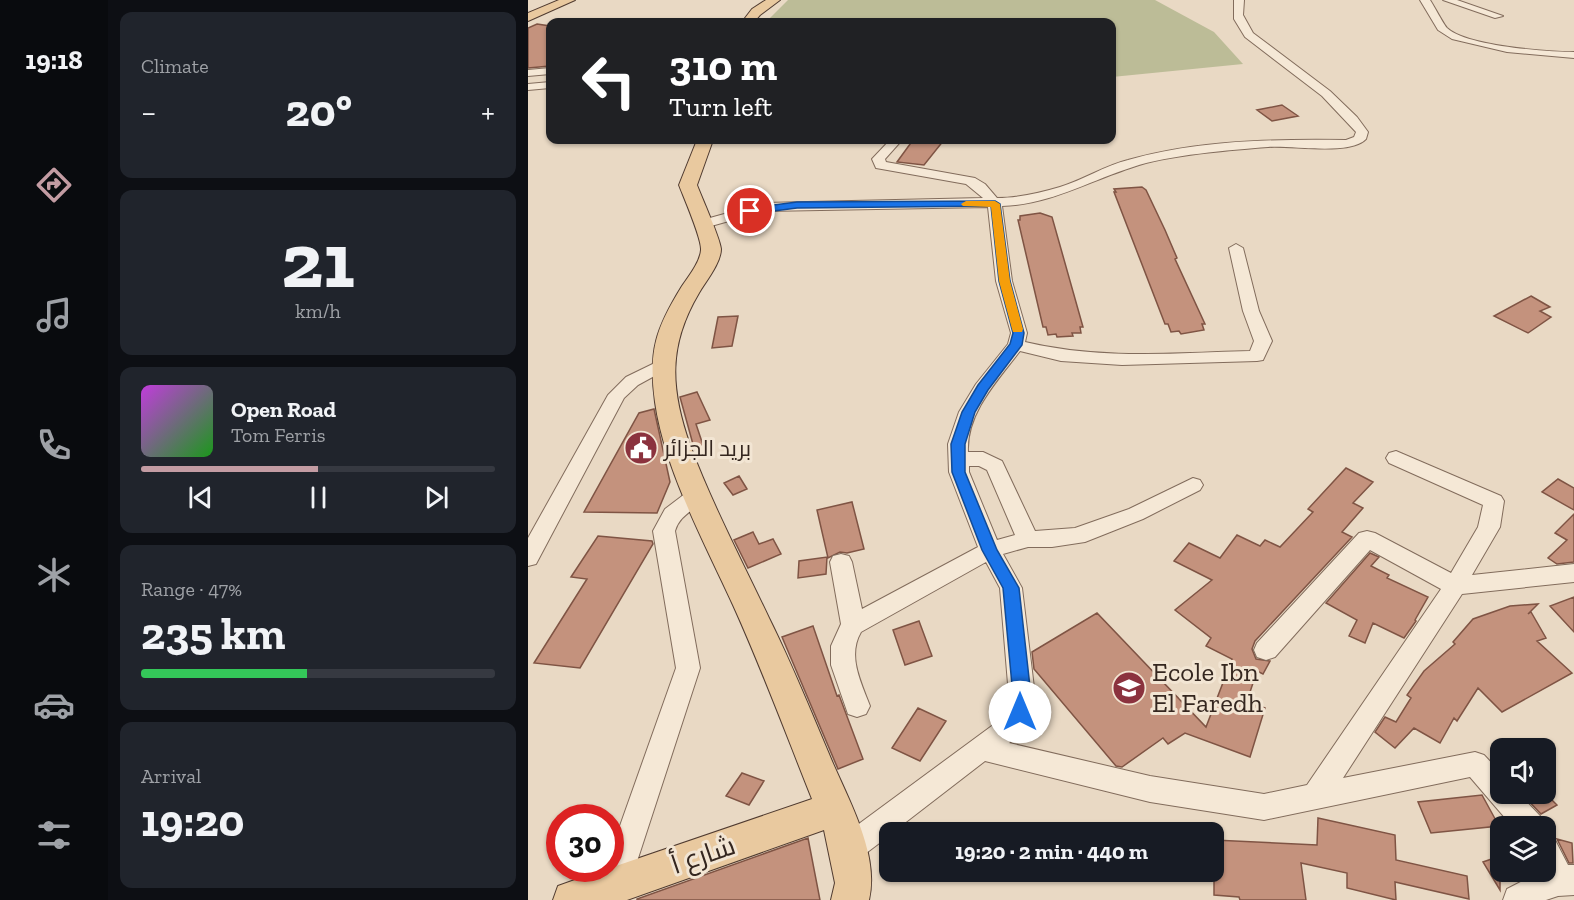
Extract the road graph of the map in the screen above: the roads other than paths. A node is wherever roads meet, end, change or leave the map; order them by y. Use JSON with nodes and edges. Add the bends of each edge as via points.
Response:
{"nodes":[{"id":1,"x":545,"y":0,"type":"edge"},
{"id":2,"x":569,"y":0,"type":"edge"},
{"id":3,"x":774,"y":0,"type":"edge"},
{"id":4,"x":1239,"y":0,"type":"edge"},
{"id":5,"x":1425,"y":0,"type":"edge"},
{"id":6,"x":1448,"y":0,"type":"edge"},
{"id":7,"x":528,"y":9,"type":"edge"},
{"id":8,"x":1498,"y":16,"type":"dead end"},
{"id":9,"x":528,"y":17,"type":"edge"},
{"id":10,"x":751,"y":18,"type":"edge"},
{"id":11,"x":1574,"y":55,"type":"edge"},
{"id":12,"x":546,"y":71,"type":"edge"},
{"id":13,"x":528,"y":74,"type":"edge"},
{"id":14,"x":546,"y":85,"type":"edge"},
{"id":15,"x":528,"y":87,"type":"edge"},
{"id":16,"x":703,"y":144,"type":"edge"},
{"id":17,"x":891,"y":144,"type":"edge"},
{"id":18,"x":995,"y":204,"type":"junction"},
{"id":19,"x":704,"y":224,"type":"junction"},
{"id":20,"x":1236,"y":248,"type":"dead end"},
{"id":21,"x":1016,"y":345,"type":"junction"},
{"id":22,"x":663,"y":364,"type":"junction"},
{"id":23,"x":1396,"y":458,"type":"dead end"},
{"id":24,"x":958,"y":459,"type":"junction"},
{"id":25,"x":1193,"y":485,"type":"dead end"},
{"id":26,"x":697,"y":495,"type":"junction"},
{"id":27,"x":1028,"y":539,"type":"junction"},
{"id":28,"x":990,"y":550,"type":"junction"},
{"id":29,"x":528,"y":558,"type":"edge"},
{"id":30,"x":841,"y":562,"type":"dead end"},
{"id":31,"x":1574,"y":573,"type":"edge"},
{"id":32,"x":1455,"y":586,"type":"junction"},
{"id":33,"x":853,"y":626,"type":"junction"},
{"id":34,"x":1266,"y":650,"type":"dead end"},
{"id":35,"x":857,"y":706,"type":"dead end"},
{"id":36,"x":980,"y":748,"type":"junction"},
{"id":37,"x":1490,"y":781,"type":"edge"},
{"id":38,"x":1315,"y":797,"type":"junction"},
{"id":39,"x":1511,"y":804,"type":"edge"},
{"id":40,"x":834,"y":810,"type":"junction"},
{"id":41,"x":1521,"y":816,"type":"edge"},
{"id":42,"x":847,"y":850,"type":"junction"},
{"id":43,"x":1556,"y":866,"type":"edge"},
{"id":44,"x":1566,"y":880,"type":"edge"},
{"id":45,"x":614,"y":886,"type":"junction"},
{"id":46,"x":572,"y":900,"type":"edge"},
{"id":47,"x":850,"y":900,"type":"edge"},
{"id":48,"x":1518,"y":900,"type":"edge"}],
"edges":[{"from":1,"to":2,"type":"main road","via":[[547,4]]},
{"from":1,"to":7,"type":"main road"},
{"from":2,"to":9,"type":"main road"},
{"from":3,"to":10,"type":"main road"},
{"from":4,"to":18,"type":"street","via":[[1240,22],[1249,34],[1344,111],[1362,132],[1360,139],[1347,144],[1270,143],[1169,155],[1130,164],[1065,190]]},
{"from":5,"to":11,"type":"street","via":[[1440,26],[1451,34],[1505,48]]},
{"from":6,"to":8,"type":"street"},
{"from":12,"to":13,"type":"street"},
{"from":14,"to":15,"type":"street"},
{"from":16,"to":19,"type":"main road","via":[[688,185]]},
{"from":17,"to":18,"type":"street","via":[[880,154],[881,165],[970,181],[981,187]]},
{"from":18,"to":19,"type":"street","via":[[764,207]]},
{"from":18,"to":21,"type":"street","via":[[1004,281],[1018,333]]},
{"from":19,"to":22,"type":"main road","via":[[711,249],[673,320]]},
{"from":20,"to":21,"type":"street","via":[[1251,311],[1263,341],[1257,356],[1122,360],[1061,356]]},
{"from":21,"to":24,"type":"street","via":[[968,412],[958,444]]},
{"from":22,"to":26,"type":"main road","via":[[677,443]]},
{"from":22,"to":29,"type":"street","via":[[632,381],[617,395]]},
{"from":23,"to":32,"type":"street","via":[[1494,501],[1489,527]]},
{"from":24,"to":27,"type":"street","via":[[983,459],[995,466]]},
{"from":24,"to":28,"type":"street","via":[[958,472]]},
{"from":25,"to":27,"type":"street","via":[[1136,514],[1077,536]]},
{"from":26,"to":40,"type":"main road","via":[[769,650]]},
{"from":26,"to":45,"type":"street","via":[[672,512],[664,531],[688,668]]},
{"from":27,"to":28,"type":"street"},
{"from":28,"to":33,"type":"street"},
{"from":28,"to":36,"type":"street","via":[[1011,588],[1022,696],[1013,725]]},
{"from":30,"to":33,"type":"street"},
{"from":31,"to":32,"type":"street"},
{"from":32,"to":34,"type":"street","via":[[1367,539]]},
{"from":32,"to":38,"type":"street"},
{"from":33,"to":35,"type":"street","via":[[843,639],[841,656]]},
{"from":36,"to":38,"type":"street","via":[[1150,789],[1264,807]]},
{"from":36,"to":42,"type":"street"},
{"from":37,"to":38,"type":"street","via":[[1475,764]]},
{"from":39,"to":41,"type":"street"},
{"from":40,"to":42,"type":"main road"},
{"from":40,"to":45,"type":"main road","name":"شارع أ"},
{"from":42,"to":47,"type":"main road","via":[[854,883]]},
{"from":43,"to":44,"type":"street"},
{"from":44,"to":48,"type":"street","via":[[1533,890]]},
{"from":45,"to":46,"type":"main road","name":"شارع أ"}]}
